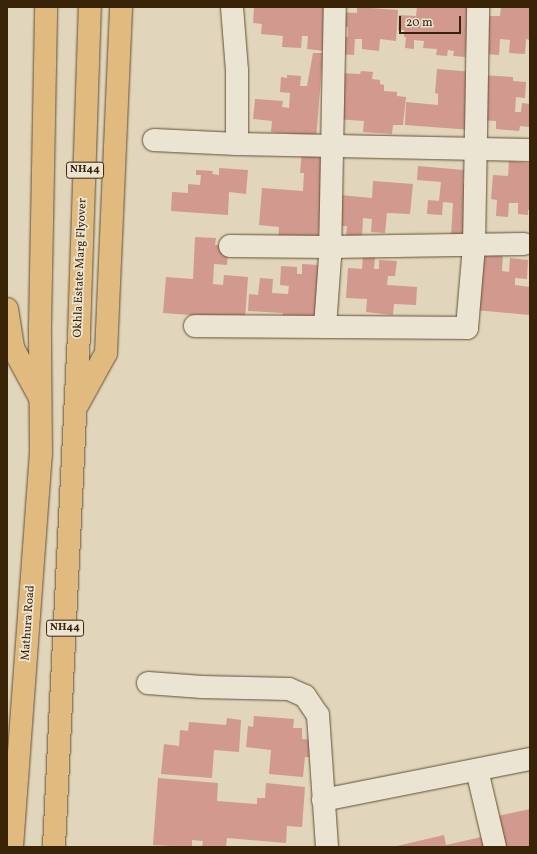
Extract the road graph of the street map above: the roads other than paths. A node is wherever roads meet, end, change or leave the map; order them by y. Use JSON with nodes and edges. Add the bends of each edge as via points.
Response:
{"nodes":[{"id":1,"x":46,"y":7,"type":"edge"},
{"id":2,"x":90,"y":7,"type":"edge"},
{"id":3,"x":122,"y":7,"type":"edge"},
{"id":4,"x":232,"y":7,"type":"edge"},
{"id":5,"x":335,"y":7,"type":"edge"},
{"id":6,"x":478,"y":7,"type":"edge"},
{"id":7,"x":154,"y":140,"type":"dead end"},
{"id":8,"x":237,"y":144,"type":"junction"},
{"id":9,"x":333,"y":146,"type":"junction"},
{"id":10,"x":476,"y":149,"type":"junction"},
{"id":11,"x":530,"y":150,"type":"edge"},
{"id":12,"x":524,"y":244,"type":"dead end"},
{"id":13,"x":230,"y":246,"type":"dead end"},
{"id":14,"x":474,"y":246,"type":"junction"},
{"id":15,"x":330,"y":247,"type":"junction"},
{"id":16,"x":8,"y":325,"type":"edge"},
{"id":17,"x":195,"y":326,"type":"dead end"},
{"id":18,"x":325,"y":327,"type":"junction"},
{"id":19,"x":40,"y":399,"type":"junction"},
{"id":20,"x":76,"y":408,"type":"junction"},
{"id":21,"x":148,"y":683,"type":"dead end"},
{"id":22,"x":530,"y":758,"type":"edge"},
{"id":23,"x":477,"y":770,"type":"junction"},
{"id":24,"x":323,"y":800,"type":"junction"},
{"id":25,"x":12,"y":847,"type":"edge"},
{"id":26,"x":54,"y":847,"type":"edge"},
{"id":27,"x":327,"y":847,"type":"edge"},
{"id":28,"x":495,"y":847,"type":"edge"}],
"edges":[{"from":1,"to":19,"type":"highway","number":"NH44"},
{"from":2,"to":20,"type":"highway","name":"Okhla Estate Marg Flyover","number":"NH44"},
{"from":3,"to":20,"type":"highway","via":[[106,353]]},
{"from":4,"to":8,"type":"street","via":[[237,71]]},
{"from":5,"to":9,"type":"street"},
{"from":6,"to":10,"type":"street"},
{"from":7,"to":8,"type":"street"},
{"from":8,"to":9,"type":"street"},
{"from":9,"to":10,"type":"street"},
{"from":9,"to":15,"type":"street"},
{"from":10,"to":11,"type":"street"},
{"from":10,"to":14,"type":"street"},
{"from":12,"to":14,"type":"street"},
{"from":13,"to":15,"type":"street"},
{"from":14,"to":15,"type":"street"},
{"from":14,"to":18,"type":"street","via":[[467,328]]},
{"from":15,"to":18,"type":"street"},
{"from":16,"to":19,"type":"highway","via":[[13,348]]},
{"from":17,"to":18,"type":"street"},
{"from":19,"to":25,"type":"highway","name":"Mathura Road","number":"NH44","via":[[41,454]]},
{"from":20,"to":26,"type":"highway","number":"NH44"},
{"from":21,"to":24,"type":"street","via":[[289,689],[305,696],[318,715]]},
{"from":22,"to":23,"type":"street"},
{"from":23,"to":24,"type":"street"},
{"from":23,"to":28,"type":"street"},
{"from":24,"to":27,"type":"street"}]}
